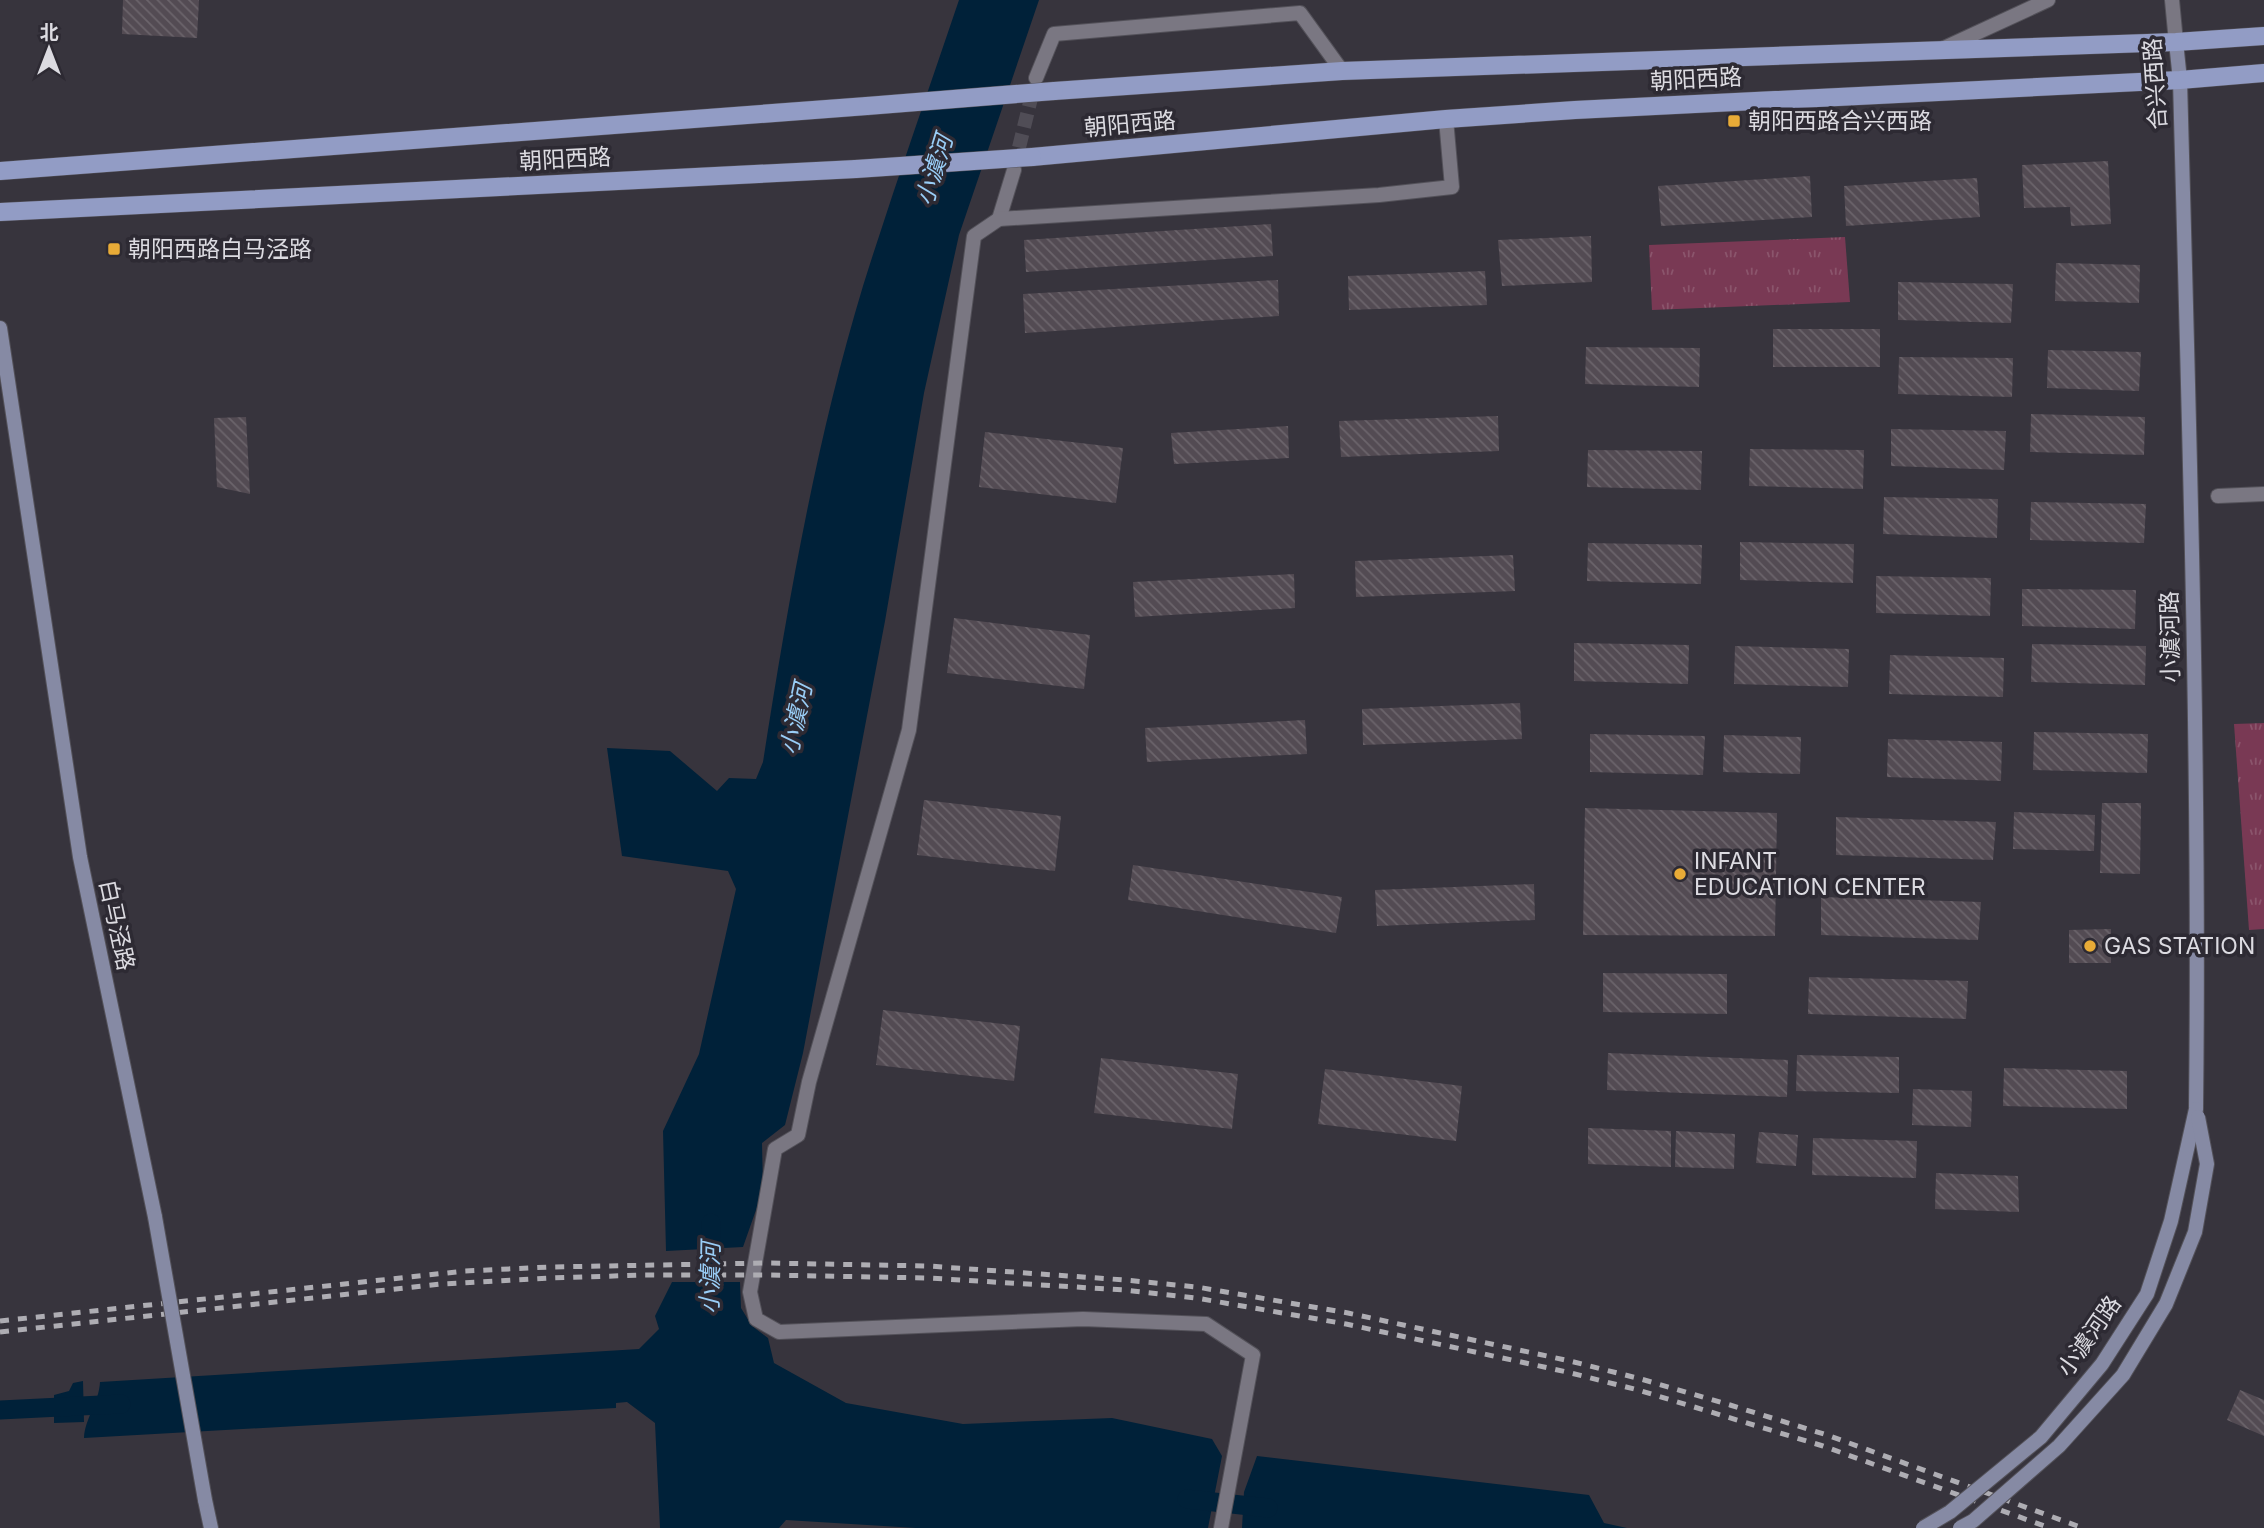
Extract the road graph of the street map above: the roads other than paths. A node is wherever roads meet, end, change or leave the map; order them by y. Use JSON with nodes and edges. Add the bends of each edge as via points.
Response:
{"nodes":[{"id":1,"x":2048,"y":0,"type":"edge"},
{"id":2,"x":2172,"y":0,"type":"edge"},
{"id":3,"x":2264,"y":36,"type":"edge"},
{"id":4,"x":2176,"y":42,"type":"junction"},
{"id":5,"x":1941,"y":50,"type":"junction"},
{"id":6,"x":1342,"y":71,"type":"junction"},
{"id":7,"x":2264,"y":73,"type":"edge"},
{"id":8,"x":1037,"y":78,"type":"tunnel mouth"},
{"id":9,"x":2180,"y":80,"type":"junction"},
{"id":10,"x":1446,"y":119,"type":"junction"},
{"id":11,"x":2183,"y":164,"type":"joint"},
{"id":12,"x":1014,"y":170,"type":"tunnel mouth"},
{"id":13,"x":0,"y":171,"type":"edge"},
{"id":14,"x":0,"y":212,"type":"edge"},
{"id":15,"x":999,"y":219,"type":"junction"},
{"id":16,"x":0,"y":328,"type":"edge"},
{"id":17,"x":2264,"y":494,"type":"edge"},
{"id":18,"x":2218,"y":496,"type":"dead end"},
{"id":19,"x":2196,"y":1109,"type":"junction"},
{"id":20,"x":211,"y":1528,"type":"edge"},
{"id":21,"x":1221,"y":1528,"type":"edge"},
{"id":22,"x":1923,"y":1528,"type":"edge"},
{"id":23,"x":1960,"y":1528,"type":"edge"}],
"edges":[{"from":1,"to":5,"type":"street"},
{"from":2,"to":4,"type":"street","name":"合兴西路"},
{"from":3,"to":4,"type":"main road","name":"朝阳西路"},
{"from":4,"to":5,"type":"main road","name":"朝阳西路"},
{"from":4,"to":9,"type":"main road","name":"合兴西路"},
{"from":5,"to":6,"type":"main road","name":"朝阳西路"},
{"from":6,"to":8,"type":"street","via":[[1300,13],[1054,34]]},
{"from":6,"to":13,"type":"main road","name":"朝阳西路","bridge":true},
{"from":7,"to":9,"type":"main road","name":"朝阳西路"},
{"from":9,"to":10,"type":"main road","name":"朝阳西路"},
{"from":9,"to":11,"type":"main road","name":"合兴西路"},
{"from":10,"to":14,"type":"main road","name":"朝阳西路","bridge":true,"via":[[856,169]]},
{"from":10,"to":15,"type":"street","via":[[1452,187]]},
{"from":11,"to":19,"type":"main road","name":"小澞河路","via":[[2198,930]]},
{"from":12,"to":15,"type":"street"},
{"from":15,"to":21,"type":"street","via":[[974,236],[909,730],[798,1135],[775,1149],[750,1292],[756,1319],[779,1332],[1083,1319],[1206,1324],[1253,1355]]},
{"from":16,"to":20,"type":"main road","name":"白马泾路","bridge":true,"via":[[80,857],[155,1217]]},
{"from":17,"to":18,"type":"street"},
{"from":19,"to":22,"type":"main road","name":"小澞河路","bridge":true,"via":[[2171,1221],[2147,1294],[2102,1364],[2041,1437],[1950,1512]]},
{"from":19,"to":23,"type":"main road","name":"小澞河路","bridge":true,"via":[[2207,1164],[2195,1232],[2166,1304],[2123,1375],[2059,1446]]}]}
